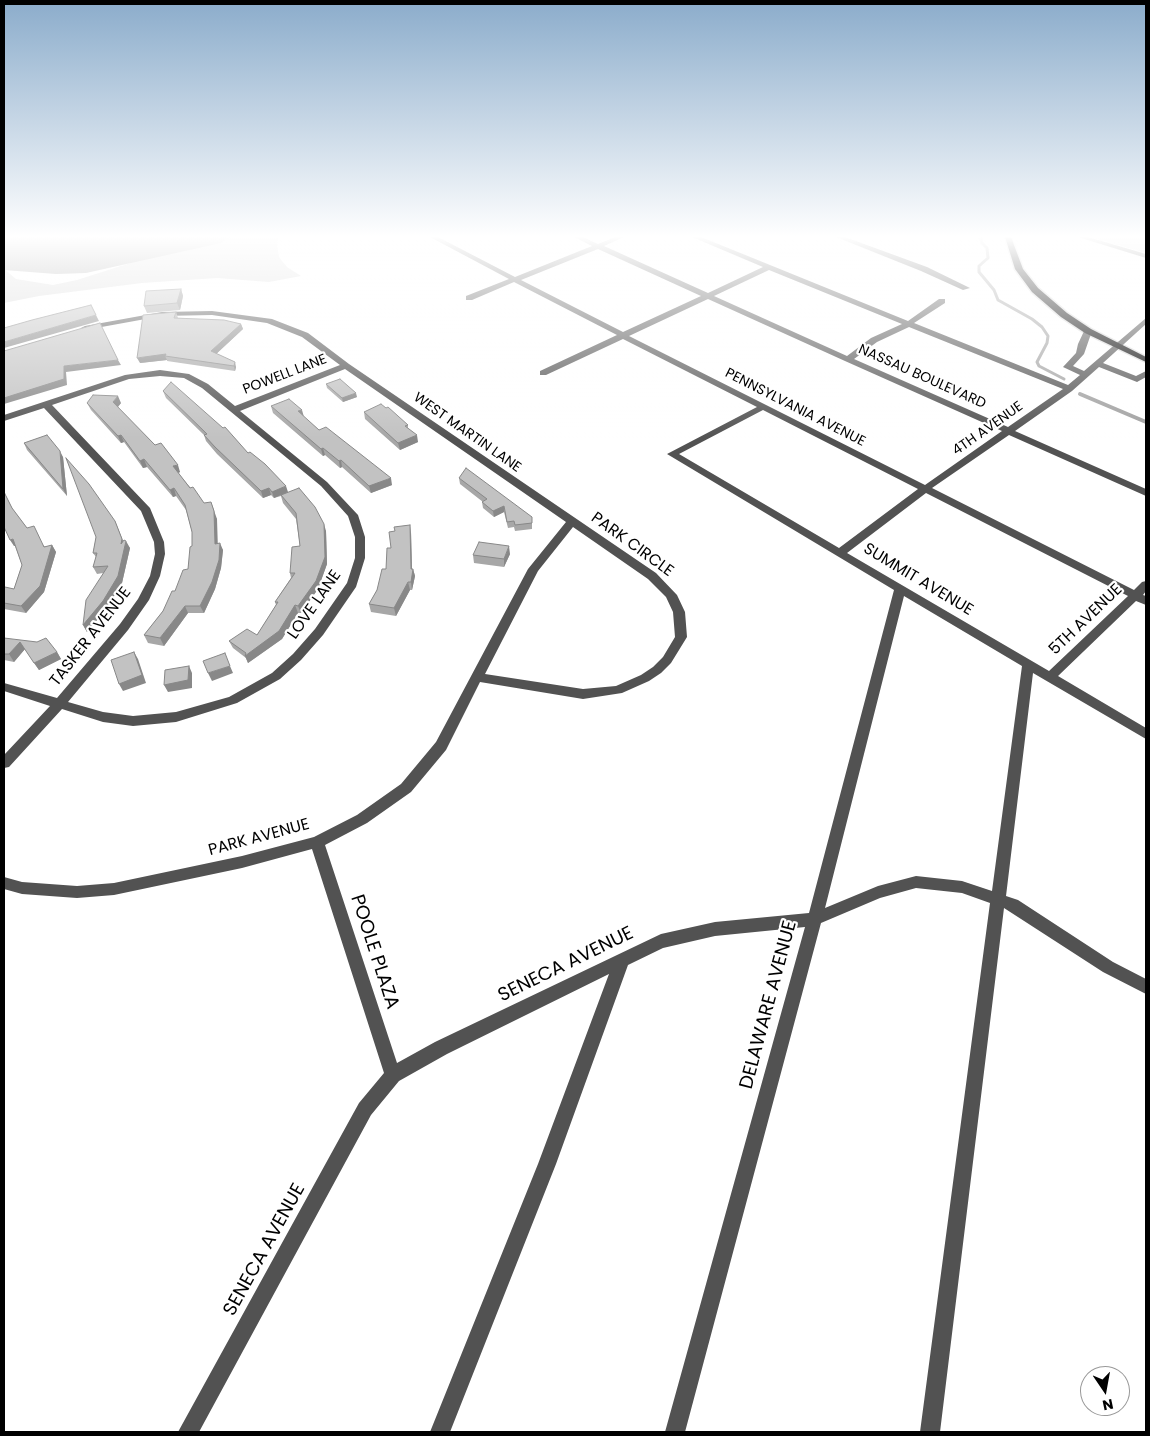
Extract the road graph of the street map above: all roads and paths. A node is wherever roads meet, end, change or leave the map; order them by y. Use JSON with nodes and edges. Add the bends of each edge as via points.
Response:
{"nodes":[{"id":1,"x":560,"y":304,"type":"edge"},
{"id":2,"x":690,"y":304,"type":"edge"},
{"id":3,"x":725,"y":304,"type":"edge"},
{"id":4,"x":859,"y":304,"type":"edge"},
{"id":5,"x":938,"y":304,"type":"edge"},
{"id":6,"x":1051,"y":304,"type":"edge"},
{"id":7,"x":1146,"y":320,"type":"edge"},
{"id":8,"x":908,"y":324,"type":"junction"},
{"id":9,"x":77,"y":330,"type":"edge"},
{"id":10,"x":1088,"y":331,"type":"junction"},
{"id":11,"x":623,"y":336,"type":"junction"},
{"id":12,"x":1115,"y":346,"type":"junction"},
{"id":13,"x":1080,"y":354,"type":"junction"},
{"id":14,"x":848,"y":359,"type":"junction"},
{"id":15,"x":1146,"y":360,"type":"edge"},
{"id":16,"x":1098,"y":362,"type":"junction"},
{"id":17,"x":346,"y":366,"type":"junction"},
{"id":18,"x":542,"y":373,"type":"dead end"},
{"id":19,"x":1085,"y":374,"type":"junction"},
{"id":20,"x":1144,"y":377,"type":"edge"},
{"id":21,"x":1069,"y":389,"type":"junction"},
{"id":22,"x":46,"y":404,"type":"junction"},
{"id":23,"x":763,"y":407,"type":"junction"},
{"id":24,"x":234,"y":410,"type":"junction"},
{"id":25,"x":4,"y":418,"type":"edge"},
{"id":26,"x":1009,"y":431,"type":"junction"},
{"id":27,"x":925,"y":489,"type":"junction"},
{"id":28,"x":1146,"y":493,"type":"edge"},
{"id":29,"x":572,"y":522,"type":"junction"},
{"id":30,"x":840,"y":553,"type":"junction"},
{"id":31,"x":1146,"y":585,"type":"edge"},
{"id":32,"x":900,"y":588,"type":"junction"},
{"id":33,"x":1135,"y":596,"type":"junction"},
{"id":34,"x":1146,"y":601,"type":"edge"},
{"id":35,"x":1028,"y":665,"type":"junction"},
{"id":36,"x":478,"y":676,"type":"junction"},
{"id":37,"x":1049,"y":678,"type":"junction"},
{"id":38,"x":4,"y":687,"type":"edge"},
{"id":39,"x":59,"y":704,"type":"junction"},
{"id":40,"x":1146,"y":734,"type":"edge"},
{"id":41,"x":4,"y":763,"type":"edge"},
{"id":42,"x":317,"y":842,"type":"junction"},
{"id":43,"x":4,"y":884,"type":"edge"},
{"id":44,"x":998,"y":900,"type":"junction"},
{"id":45,"x":815,"y":918,"type":"junction"},
{"id":46,"x":622,"y":960,"type":"junction"},
{"id":47,"x":1146,"y":987,"type":"edge"},
{"id":48,"x":393,"y":1075,"type":"junction"},
{"id":49,"x":188,"y":1432,"type":"edge"},
{"id":50,"x":440,"y":1432,"type":"edge"},
{"id":51,"x":675,"y":1432,"type":"edge"},
{"id":52,"x":930,"y":1432,"type":"edge"}],
"edges":[{"from":1,"to":11,"type":"street","name":"PENNSYLVANIA AVENUE"},
{"from":2,"to":11,"type":"street"},
{"from":3,"to":14,"type":"street","name":"NASSAU BOULEVARD"},
{"from":4,"to":8,"type":"street"},
{"from":5,"to":8,"type":"street"},
{"from":6,"to":10,"type":"main road"},
{"from":7,"to":12,"type":"street","name":"4TH AVENUE"},
{"from":8,"to":14,"type":"street","via":[[874,340]]},
{"from":8,"to":21,"type":"street"},
{"from":9,"to":17,"type":"street","name":"WEST MARTIN LANE","via":[[162,314],[240,316],[268,321],[305,335]]},
{"from":10,"to":12,"type":"main road"},
{"from":10,"to":13,"type":"street"},
{"from":11,"to":18,"type":"street"},
{"from":11,"to":23,"type":"street","name":"PENNSYLVANIA AVENUE"},
{"from":12,"to":15,"type":"main road"},
{"from":12,"to":16,"type":"street","name":"4TH AVENUE"},
{"from":13,"to":16,"type":"street"},
{"from":13,"to":19,"type":"street","via":[[1067,367]]},
{"from":14,"to":26,"type":"street","name":"NASSAU BOULEVARD"},
{"from":16,"to":19,"type":"street","name":"4TH AVENUE"},
{"from":16,"to":20,"type":"street"},
{"from":17,"to":24,"type":"street","name":"POWELL LANE"},
{"from":17,"to":29,"type":"street","name":"WEST MARTIN LANE"},
{"from":19,"to":21,"type":"street","name":"4TH AVENUE"},
{"from":21,"to":26,"type":"street","name":"4TH AVENUE"},
{"from":22,"to":24,"type":"street","name":"LOVE LANE","via":[[128,377],[171,374],[198,382]]},
{"from":22,"to":25,"type":"street","name":"LOVE LANE"},
{"from":22,"to":39,"type":"street","name":"TASKER AVENUE","via":[[146,510],[159,542],[160,554],[155,576],[144,600]]},
{"from":23,"to":27,"type":"street","name":"PENNSYLVANIA AVENUE"},
{"from":23,"to":30,"type":"street","name":"SUMMIT AVENUE","via":[[672,454]]},
{"from":24,"to":39,"type":"street","name":"LOVE LANE","via":[[324,484],[353,515],[360,551],[357,574],[352,584],[319,632],[297,657],[262,686],[234,700],[176,717],[133,721],[103,717]]},
{"from":26,"to":27,"type":"street","name":"4TH AVENUE"},
{"from":26,"to":28,"type":"street","name":"NASSAU BOULEVARD"},
{"from":27,"to":30,"type":"street","name":"4TH AVENUE"},
{"from":27,"to":33,"type":"street","name":"PENNSYLVANIA AVENUE"},
{"from":29,"to":36,"type":"street","name":"PARK AVENUE","via":[[533,569]]},
{"from":29,"to":36,"type":"street","name":"PARK CIRCLE","via":[[652,576],[670,595],[679,612],[682,628],[673,652],[645,678],[618,690],[602,692],[563,692]]},
{"from":30,"to":32,"type":"street","name":"SUMMIT AVENUE"},
{"from":31,"to":33,"type":"street","name":"5TH AVENUE"},
{"from":32,"to":35,"type":"street","name":"SUMMIT AVENUE"},
{"from":32,"to":45,"type":"street","name":"DELAWARE AVENUE"},
{"from":33,"to":34,"type":"street","name":"PENNSYLVANIA AVENUE"},
{"from":33,"to":37,"type":"street","name":"5TH AVENUE"},
{"from":35,"to":37,"type":"street","name":"SUMMIT AVENUE"},
{"from":35,"to":44,"type":"street"},
{"from":36,"to":42,"type":"street","name":"PARK AVENUE","via":[[440,746],[406,788],[362,819]]},
{"from":37,"to":40,"type":"street","name":"SUMMIT AVENUE"},
{"from":38,"to":39,"type":"street","name":"LOVE LANE"},
{"from":39,"to":41,"type":"street","name":"TASKER AVENUE"},
{"from":42,"to":43,"type":"street","name":"PARK AVENUE","via":[[242,862],[114,889],[77,892]]},
{"from":42,"to":48,"type":"street","name":"POOLE PLAZA"},
{"from":44,"to":45,"type":"street","name":"SENECA AVENUE","via":[[962,887],[916,882],[878,892]]},
{"from":44,"to":47,"type":"street","name":"SENECA AVENUE","via":[[1013,905],[1108,967]]},
{"from":44,"to":52,"type":"street"},
{"from":45,"to":46,"type":"street","name":"SENECA AVENUE","via":[[715,928],[661,941]]},
{"from":45,"to":51,"type":"street","name":"DELAWARE AVENUE"},
{"from":46,"to":48,"type":"street","name":"SENECA AVENUE","via":[[441,1048]]},
{"from":46,"to":50,"type":"street","via":[[547,1164]]},
{"from":48,"to":49,"type":"street","name":"SENECA AVENUE","via":[[365,1109]]}]}
